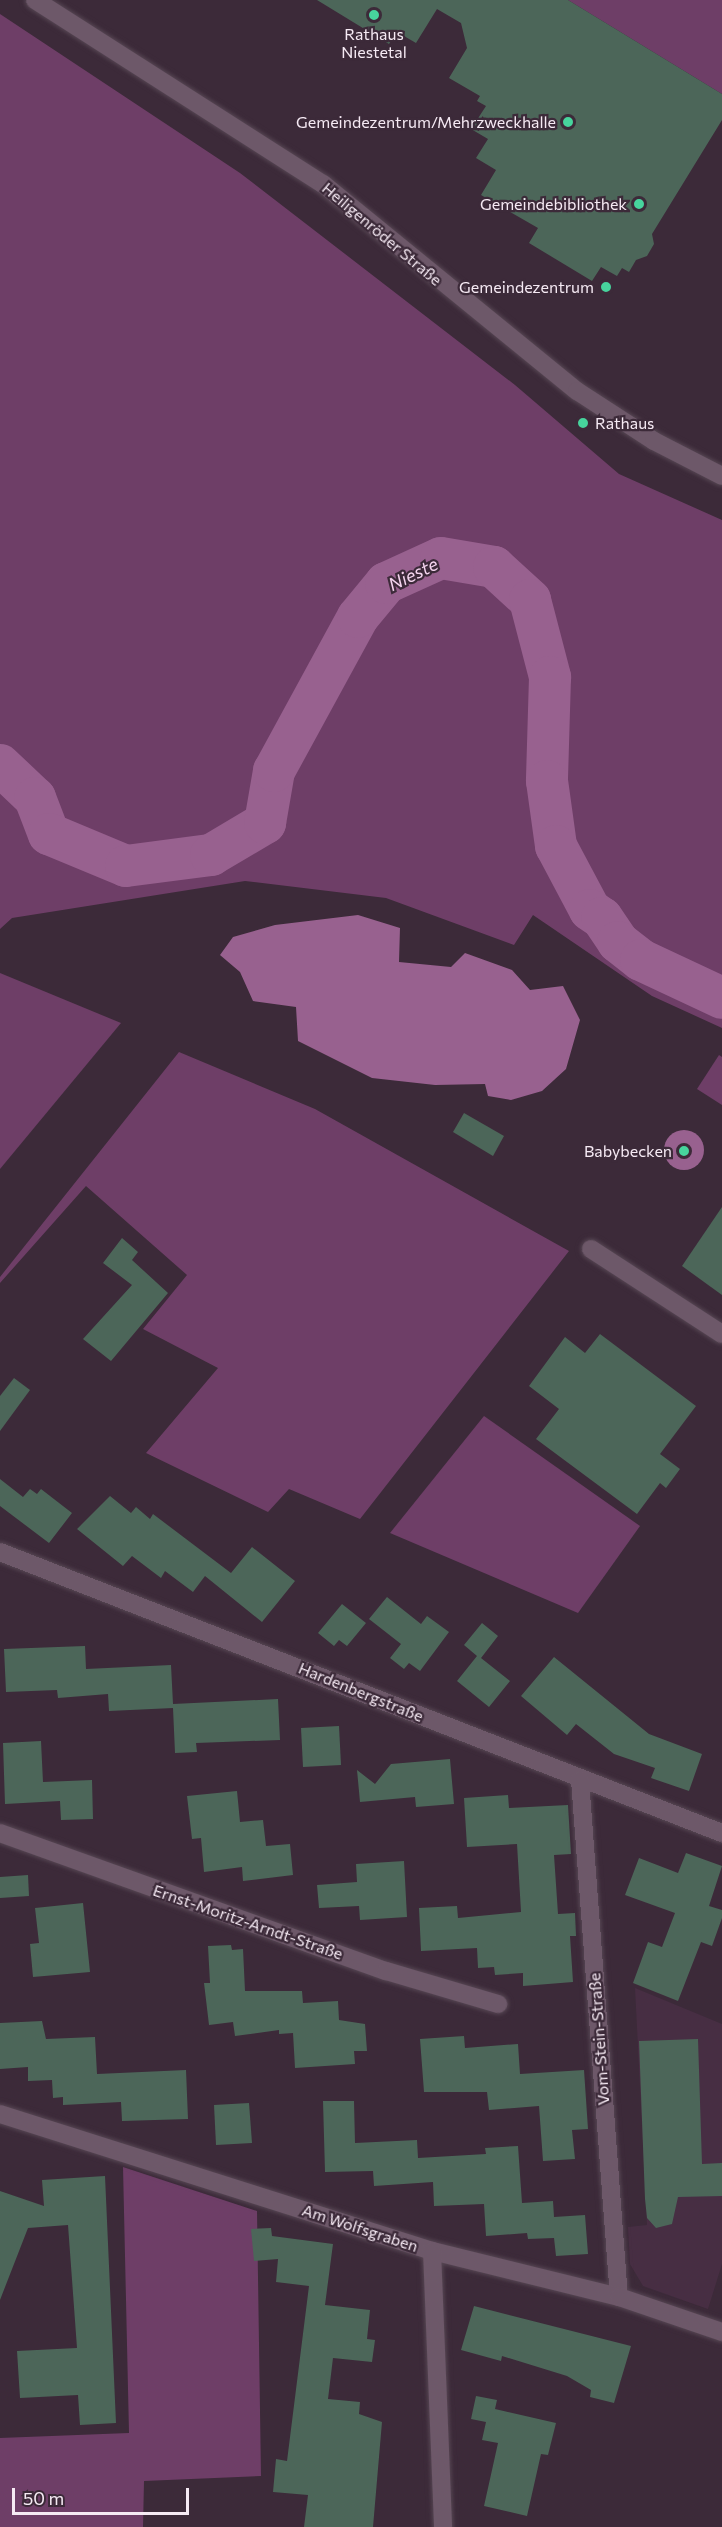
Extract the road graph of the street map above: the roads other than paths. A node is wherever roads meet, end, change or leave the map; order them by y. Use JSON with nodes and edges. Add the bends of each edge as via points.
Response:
{"nodes":[{"id":1,"x":35,"y":0,"type":"edge"},
{"id":2,"x":722,"y":476,"type":"edge"},
{"id":3,"x":591,"y":1249,"type":"dead end"},
{"id":4,"x":722,"y":1334,"type":"edge"},
{"id":5,"x":0,"y":1552,"type":"edge"},
{"id":6,"x":579,"y":1780,"type":"junction"},
{"id":7,"x":0,"y":1833,"type":"edge"},
{"id":8,"x":722,"y":1833,"type":"edge"},
{"id":9,"x":498,"y":2004,"type":"dead end"},
{"id":10,"x":0,"y":2114,"type":"edge"},
{"id":11,"x":432,"y":2251,"type":"junction"},
{"id":12,"x":619,"y":2297,"type":"junction"},
{"id":13,"x":722,"y":2332,"type":"edge"},
{"id":14,"x":443,"y":2527,"type":"edge"}],
"edges":[{"from":1,"to":2,"type":"street","name":"Heiligenröder Straße","via":[[323,184],[577,391],[654,441]]},
{"from":3,"to":4,"type":"street"},
{"from":5,"to":6,"type":"street","name":"Hardenbergstraße"},
{"from":6,"to":8,"type":"street","name":"Hardenbergstraße"},
{"from":6,"to":12,"type":"street","name":"Vom-Stein-Straße"},
{"from":7,"to":9,"type":"street","name":"Ernst-Moritz-Arndt-Straße","via":[[386,1971]]},
{"from":10,"to":11,"type":"street","name":"Am Wolfsgraben"},
{"from":11,"to":12,"type":"street","name":"Am Wolfsgraben"},
{"from":11,"to":14,"type":"street"},
{"from":12,"to":13,"type":"street","name":"Am Wolfsgraben"}]}
